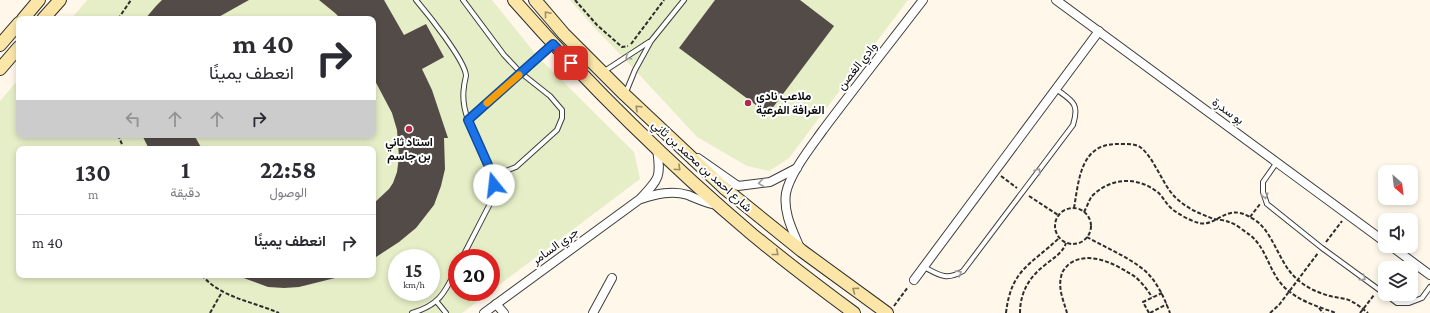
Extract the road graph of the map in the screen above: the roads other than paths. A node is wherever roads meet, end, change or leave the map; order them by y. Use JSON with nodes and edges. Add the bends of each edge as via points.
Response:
{"nodes":[{"id":1,"x":39,"y":0,"type":"edge"},
{"id":2,"x":60,"y":0,"type":"edge"},
{"id":3,"x":416,"y":0,"type":"edge"},
{"id":4,"x":463,"y":0,"type":"edge"},
{"id":5,"x":514,"y":0,"type":"edge"},
{"id":6,"x":535,"y":0,"type":"edge"},
{"id":7,"x":684,"y":0,"type":"edge"},
{"id":8,"x":923,"y":0,"type":"edge"},
{"id":9,"x":1056,"y":0,"type":"edge"},
{"id":10,"x":25,"y":16,"type":"edge"},
{"id":11,"x":46,"y":16,"type":"edge"},
{"id":12,"x":16,"y":26,"type":"edge"},
{"id":13,"x":1099,"y":32,"type":"junction"},
{"id":14,"x":651,"y":41,"type":"junction"},
{"id":15,"x":553,"y":44,"type":"junction"},
{"id":16,"x":0,"y":45,"type":"edge"},
{"id":17,"x":16,"y":50,"type":"edge"},
{"id":18,"x":0,"y":69,"type":"edge"},
{"id":19,"x":603,"y":72,"type":"junction"},
{"id":20,"x":522,"y":73,"type":"junction"},
{"id":21,"x":1056,"y":89,"type":"junction"},
{"id":22,"x":625,"y":95,"type":"junction"},
{"id":23,"x":468,"y":120,"type":"junction"},
{"id":24,"x":667,"y":136,"type":"junction"},
{"id":25,"x":657,"y":148,"type":"junction"},
{"id":26,"x":1278,"y":162,"type":"junction"},
{"id":27,"x":797,"y":168,"type":"junction"},
{"id":28,"x":493,"y":176,"type":"junction"},
{"id":29,"x":640,"y":199,"type":"junction"},
{"id":30,"x":720,"y":206,"type":"junction"},
{"id":31,"x":1378,"y":237,"type":"edge"},
{"id":32,"x":467,"y":249,"type":"edge"},
{"id":33,"x":802,"y":251,"type":"junction"},
{"id":34,"x":1400,"y":253,"type":"edge"},
{"id":35,"x":924,"y":266,"type":"junction"},
{"id":36,"x":1430,"y":275,"type":"edge"},
{"id":37,"x":612,"y":278,"type":"dead end"},
{"id":38,"x":914,"y":280,"type":"road end"},
{"id":39,"x":448,"y":285,"type":"edge"},
{"id":40,"x":1430,"y":287,"type":"edge"},
{"id":41,"x":1378,"y":288,"type":"edge"},
{"id":42,"x":1418,"y":300,"type":"edge"},
{"id":43,"x":1395,"y":301,"type":"edge"},
{"id":44,"x":1414,"y":301,"type":"edge"},
{"id":45,"x":437,"y":302,"type":"junction"},
{"id":46,"x":496,"y":304,"type":"junction"},
{"id":47,"x":890,"y":310,"type":"edge"},
{"id":48,"x":412,"y":313,"type":"edge"},
{"id":49,"x":446,"y":313,"type":"edge"},
{"id":50,"x":484,"y":313,"type":"edge"},
{"id":51,"x":504,"y":313,"type":"edge"},
{"id":52,"x":593,"y":313,"type":"edge"},
{"id":53,"x":854,"y":313,"type":"edge"}],
"edges":[{"from":1,"to":10,"type":"street"},
{"from":2,"to":11,"type":"street"},
{"from":3,"to":23,"type":"lane","via":[[461,63],[466,75],[463,100]]},
{"from":4,"to":20,"type":"lane","via":[[504,55]]},
{"from":5,"to":15,"type":"street","name":"شارع احمد بن محمد بن ثاني"},
{"from":19,"to":6,"type":"street","name":"شارع احمد بن محمد بن ثاني","one_way":true,"via":[[564,34]]},
{"from":7,"to":14,"type":"lane"},
{"from":8,"to":27,"type":"street","name":"وادي الغصن"},
{"from":9,"to":13,"type":"street","name":"بو سدرة"},
{"from":12,"to":16,"type":"street"},
{"from":13,"to":21,"type":"street"},
{"from":13,"to":26,"type":"street","name":"بو سدرة"},
{"from":14,"to":19,"type":"lane","one_way":true},
{"from":14,"to":22,"type":"lane"},
{"from":15,"to":20,"type":"lane"},
{"from":15,"to":25,"type":"street","name":"شارع احمد بن محمد بن ثاني","via":[[608,102]]},
{"from":17,"to":18,"type":"street"},
{"from":19,"to":22,"type":"street","name":"شارع احمد بن محمد بن ثاني"},
{"from":20,"to":23,"type":"lane"},
{"from":20,"to":28,"type":"lane","via":[[550,96],[562,110],[562,118],[557,130],[516,167]]},
{"from":21,"to":35,"type":"street"},
{"from":35,"to":21,"type":"lane","one_way":true,"via":[[940,276],[955,276],[963,271],[1073,125],[1077,113],[1073,102]]},
{"from":24,"to":22,"type":"street","name":"شارع احمد بن محمد بن ثاني","one_way":true},
{"from":23,"to":28,"type":"lane"},
{"from":27,"to":24,"type":"street","name":"وادي الغصن","one_way":true,"via":[[770,182],[738,186]]},
{"from":24,"to":33,"type":"street","name":"شارع احمد بن محمد بن ثاني","via":[[724,188]]},
{"from":25,"to":29,"type":"street","name":"جري السامر","via":[[659,173],[655,182]]},
{"from":25,"to":30,"type":"street","name":"شارع احمد بن محمد بن ثاني","one_way":true},
{"from":26,"to":31,"type":"street","name":"بو سدرة"},
{"from":26,"to":41,"type":"lane","one_way":true,"via":[[1263,182],[1267,204]]},
{"from":27,"to":33,"type":"street","name":"وادي الغصن","via":[[786,192],[786,208]]},
{"from":28,"to":32,"type":"lane","via":[[495,194]]},
{"from":29,"to":30,"type":"street","name":"جري السامر","via":[[678,192]]},
{"from":29,"to":46,"type":"street","name":"جري السامر"},
{"from":30,"to":53,"type":"street","name":"شارع احمد بن محمد بن ثاني","one_way":true},
{"from":47,"to":33,"type":"street","name":"شارع احمد بن محمد بن ثاني","one_way":true},
{"from":34,"to":36,"type":"street"},
{"from":35,"to":38,"type":"street"},
{"from":37,"to":52,"type":"street"},
{"from":39,"to":45,"type":"lane"},
{"from":40,"to":42,"type":"lane"},
{"from":43,"to":44,"type":"lane"},
{"from":45,"to":48,"type":"lane"},
{"from":45,"to":49,"type":"lane"},
{"from":46,"to":50,"type":"street","name":"جري السامر"},
{"from":46,"to":51,"type":"street"}]}
